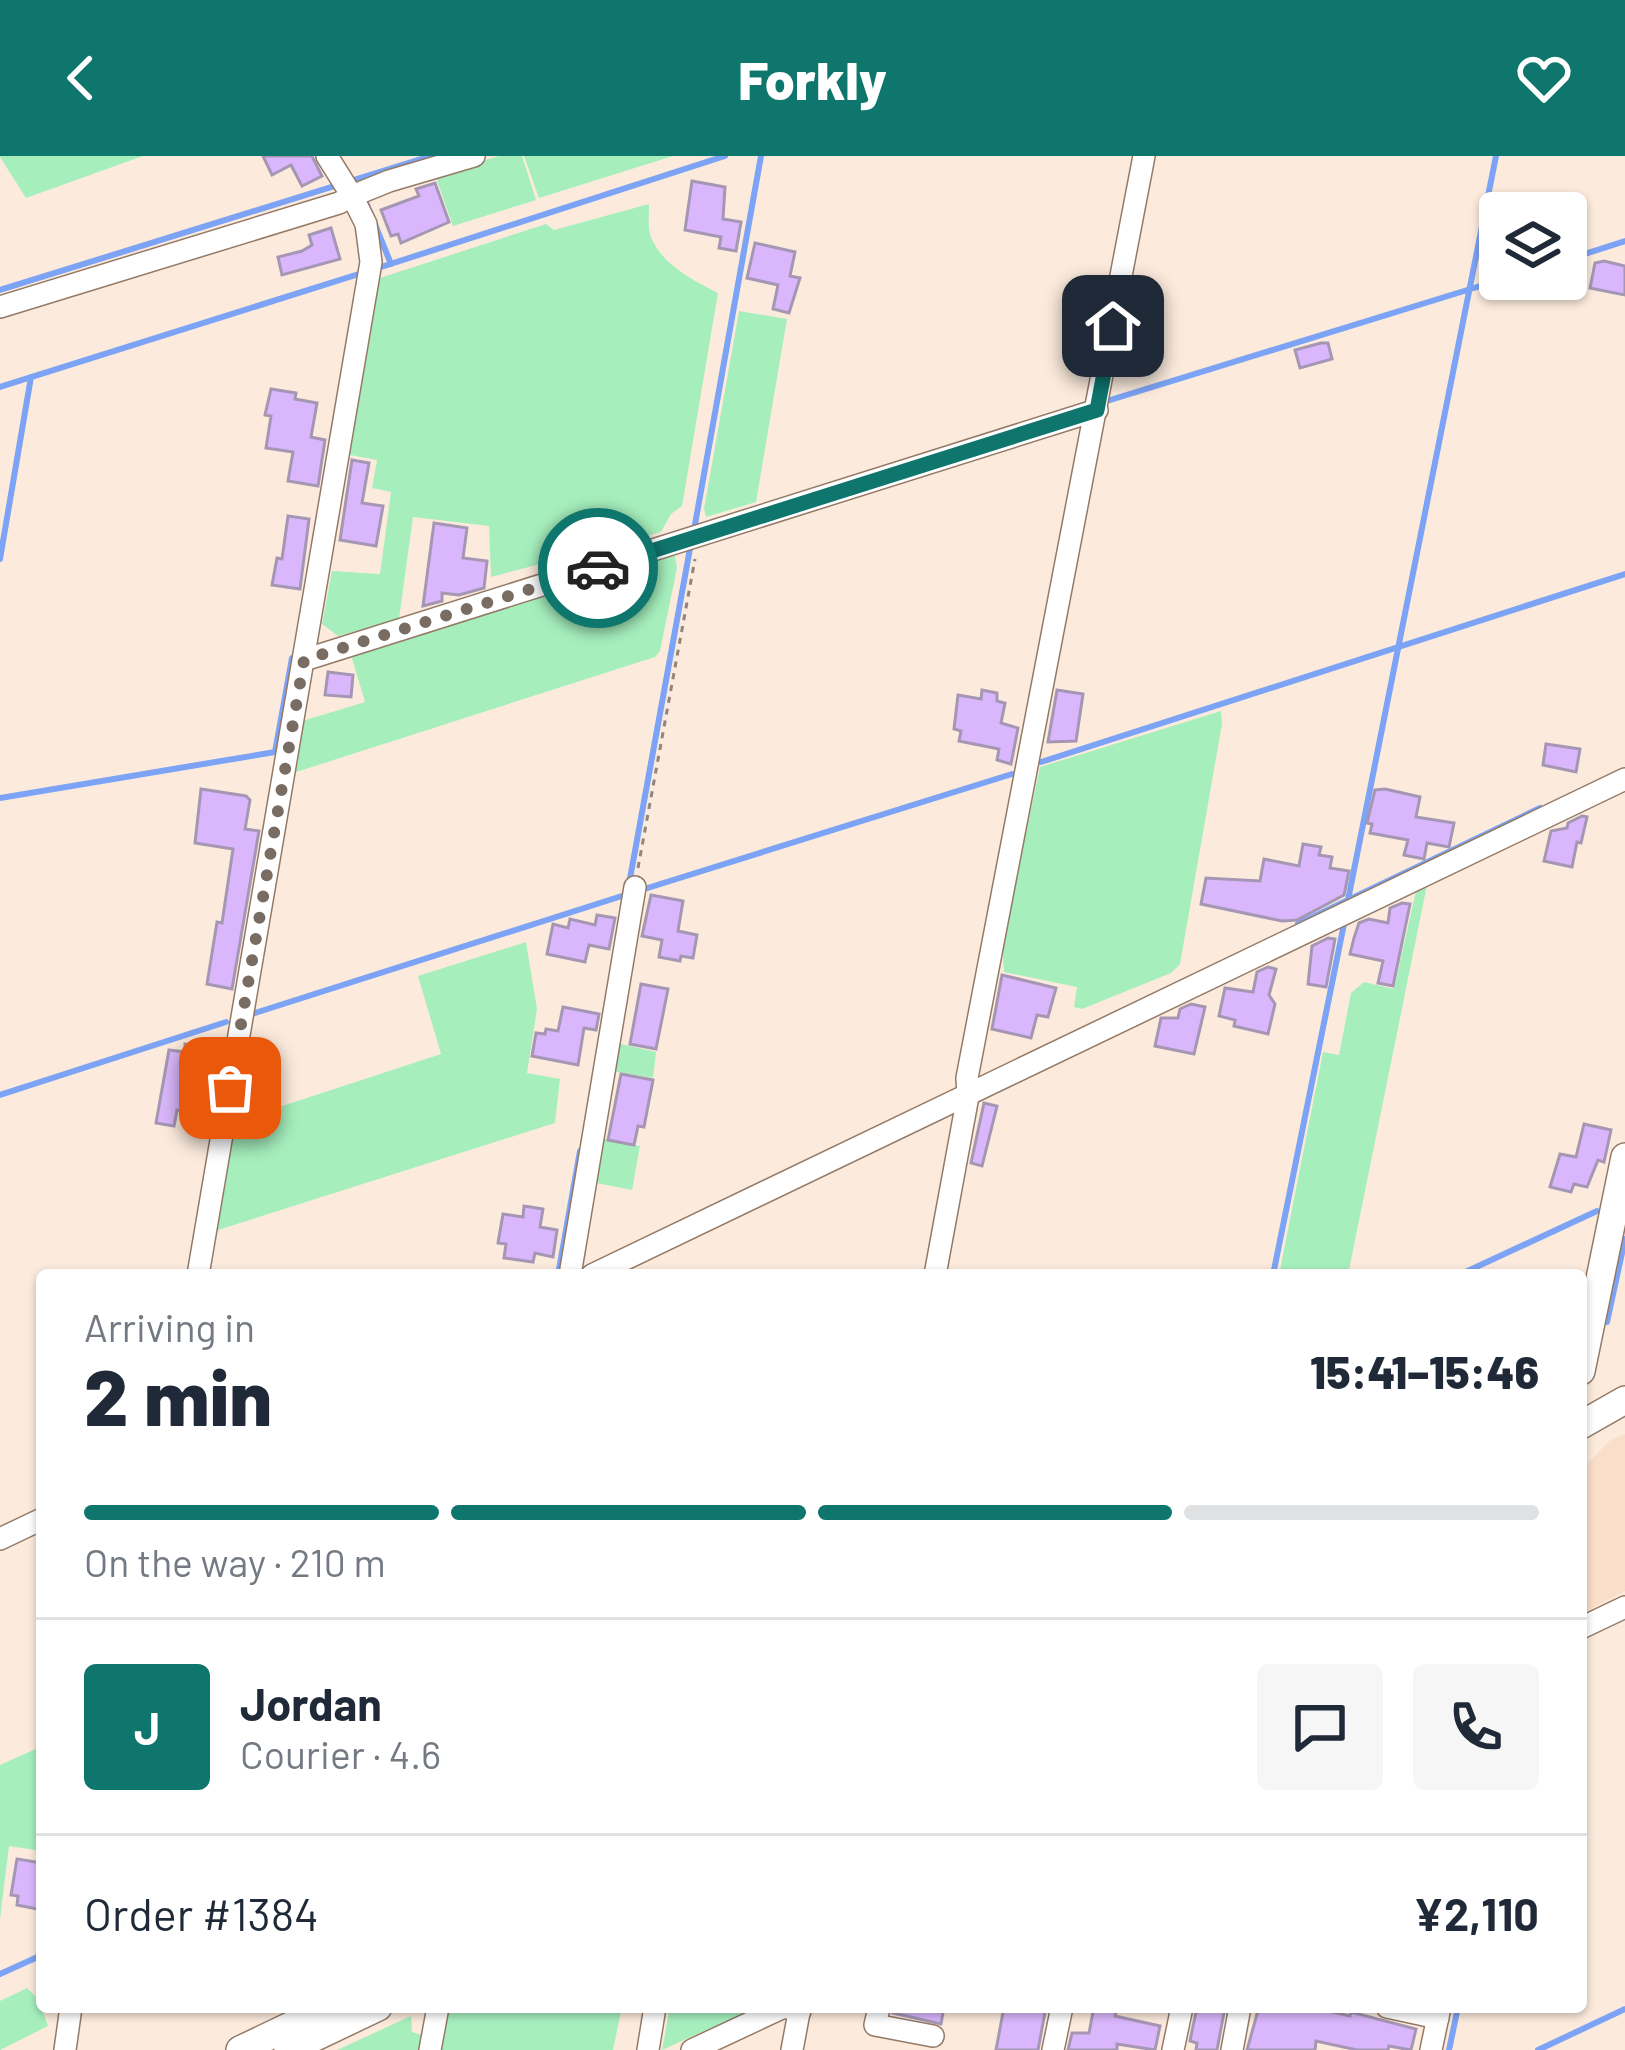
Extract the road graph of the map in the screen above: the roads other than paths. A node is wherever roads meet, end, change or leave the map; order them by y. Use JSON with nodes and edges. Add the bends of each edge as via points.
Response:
{"nodes":[{"id":1,"x":474,"y":156,"type":"edge"},
{"id":2,"x":1144,"y":156,"type":"edge"},
{"id":3,"x":348,"y":183,"type":"edge"},
{"id":4,"x":0,"y":307,"type":"edge"},
{"id":5,"x":1091,"y":412,"type":"junction"},
{"id":6,"x":304,"y":660,"type":"junction"},
{"id":7,"x":1625,"y":779,"type":"edge"},
{"id":8,"x":634,"y":892,"type":"road end"},
{"id":9,"x":963,"y":1093,"type":"junction"},
{"id":10,"x":1625,"y":1157,"type":"edge"},
{"id":11,"x":199,"y":1269,"type":"edge"},
{"id":12,"x":571,"y":1269,"type":"edge"},
{"id":13,"x":577,"y":1269,"type":"edge"},
{"id":14,"x":936,"y":1269,"type":"edge"},
{"id":15,"x":1587,"y":1342,"type":"edge"},
{"id":16,"x":1625,"y":1400,"type":"edge"},
{"id":17,"x":1587,"y":1422,"type":"edge"},
{"id":18,"x":36,"y":1522,"type":"edge"},
{"id":19,"x":0,"y":1539,"type":"edge"},
{"id":20,"x":1625,"y":1607,"type":"edge"},
{"id":21,"x":1587,"y":1625,"type":"edge"},
{"id":22,"x":70,"y":2013,"type":"edge"},
{"id":23,"x":317,"y":2013,"type":"edge"},
{"id":24,"x":365,"y":2013,"type":"edge"},
{"id":25,"x":437,"y":2013,"type":"edge"},
{"id":26,"x":654,"y":2013,"type":"edge"},
{"id":27,"x":784,"y":2013,"type":"edge"},
{"id":28,"x":794,"y":2013,"type":"edge"},
{"id":29,"x":876,"y":2013,"type":"edge"},
{"id":30,"x":1061,"y":2013,"type":"edge"},
{"id":31,"x":1181,"y":2013,"type":"edge"},
{"id":32,"x":1239,"y":2013,"type":"edge"},
{"id":33,"x":1439,"y":2013,"type":"edge"},
{"id":34,"x":933,"y":2036,"type":"dead end"},
{"id":35,"x":65,"y":2050,"type":"edge"},
{"id":36,"x":240,"y":2050,"type":"edge"},
{"id":37,"x":288,"y":2050,"type":"edge"},
{"id":38,"x":430,"y":2050,"type":"edge"},
{"id":39,"x":648,"y":2050,"type":"edge"},
{"id":40,"x":692,"y":2050,"type":"edge"},
{"id":41,"x":792,"y":2050,"type":"edge"},
{"id":42,"x":1053,"y":2050,"type":"edge"},
{"id":43,"x":1173,"y":2050,"type":"edge"},
{"id":44,"x":1232,"y":2050,"type":"edge"},
{"id":45,"x":1431,"y":2050,"type":"edge"}],
"edges":[{"from":1,"to":3,"type":"street"},
{"from":2,"to":5,"type":"street"},
{"from":3,"to":4,"type":"street"},
{"from":3,"to":6,"type":"street","via":[[366,224],[369,273]]},
{"from":5,"to":6,"type":"street"},
{"from":5,"to":9,"type":"street"},
{"from":6,"to":11,"type":"street"},
{"from":7,"to":9,"type":"street"},
{"from":8,"to":12,"type":"street"},
{"from":9,"to":13,"type":"street"},
{"from":9,"to":14,"type":"street"},
{"from":10,"to":15,"type":"main road"},
{"from":16,"to":17,"type":"main road"},
{"from":18,"to":19,"type":"street"},
{"from":20,"to":21,"type":"street"},
{"from":22,"to":35,"type":"street"},
{"from":23,"to":36,"type":"main road"},
{"from":24,"to":37,"type":"main road"},
{"from":25,"to":38,"type":"street"},
{"from":26,"to":39,"type":"street"},
{"from":27,"to":40,"type":"street"},
{"from":28,"to":41,"type":"street"},
{"from":29,"to":34,"type":"street","via":[[875,2025]]},
{"from":30,"to":42,"type":"street"},
{"from":31,"to":43,"type":"street"},
{"from":32,"to":44,"type":"street"},
{"from":33,"to":45,"type":"street"}]}
